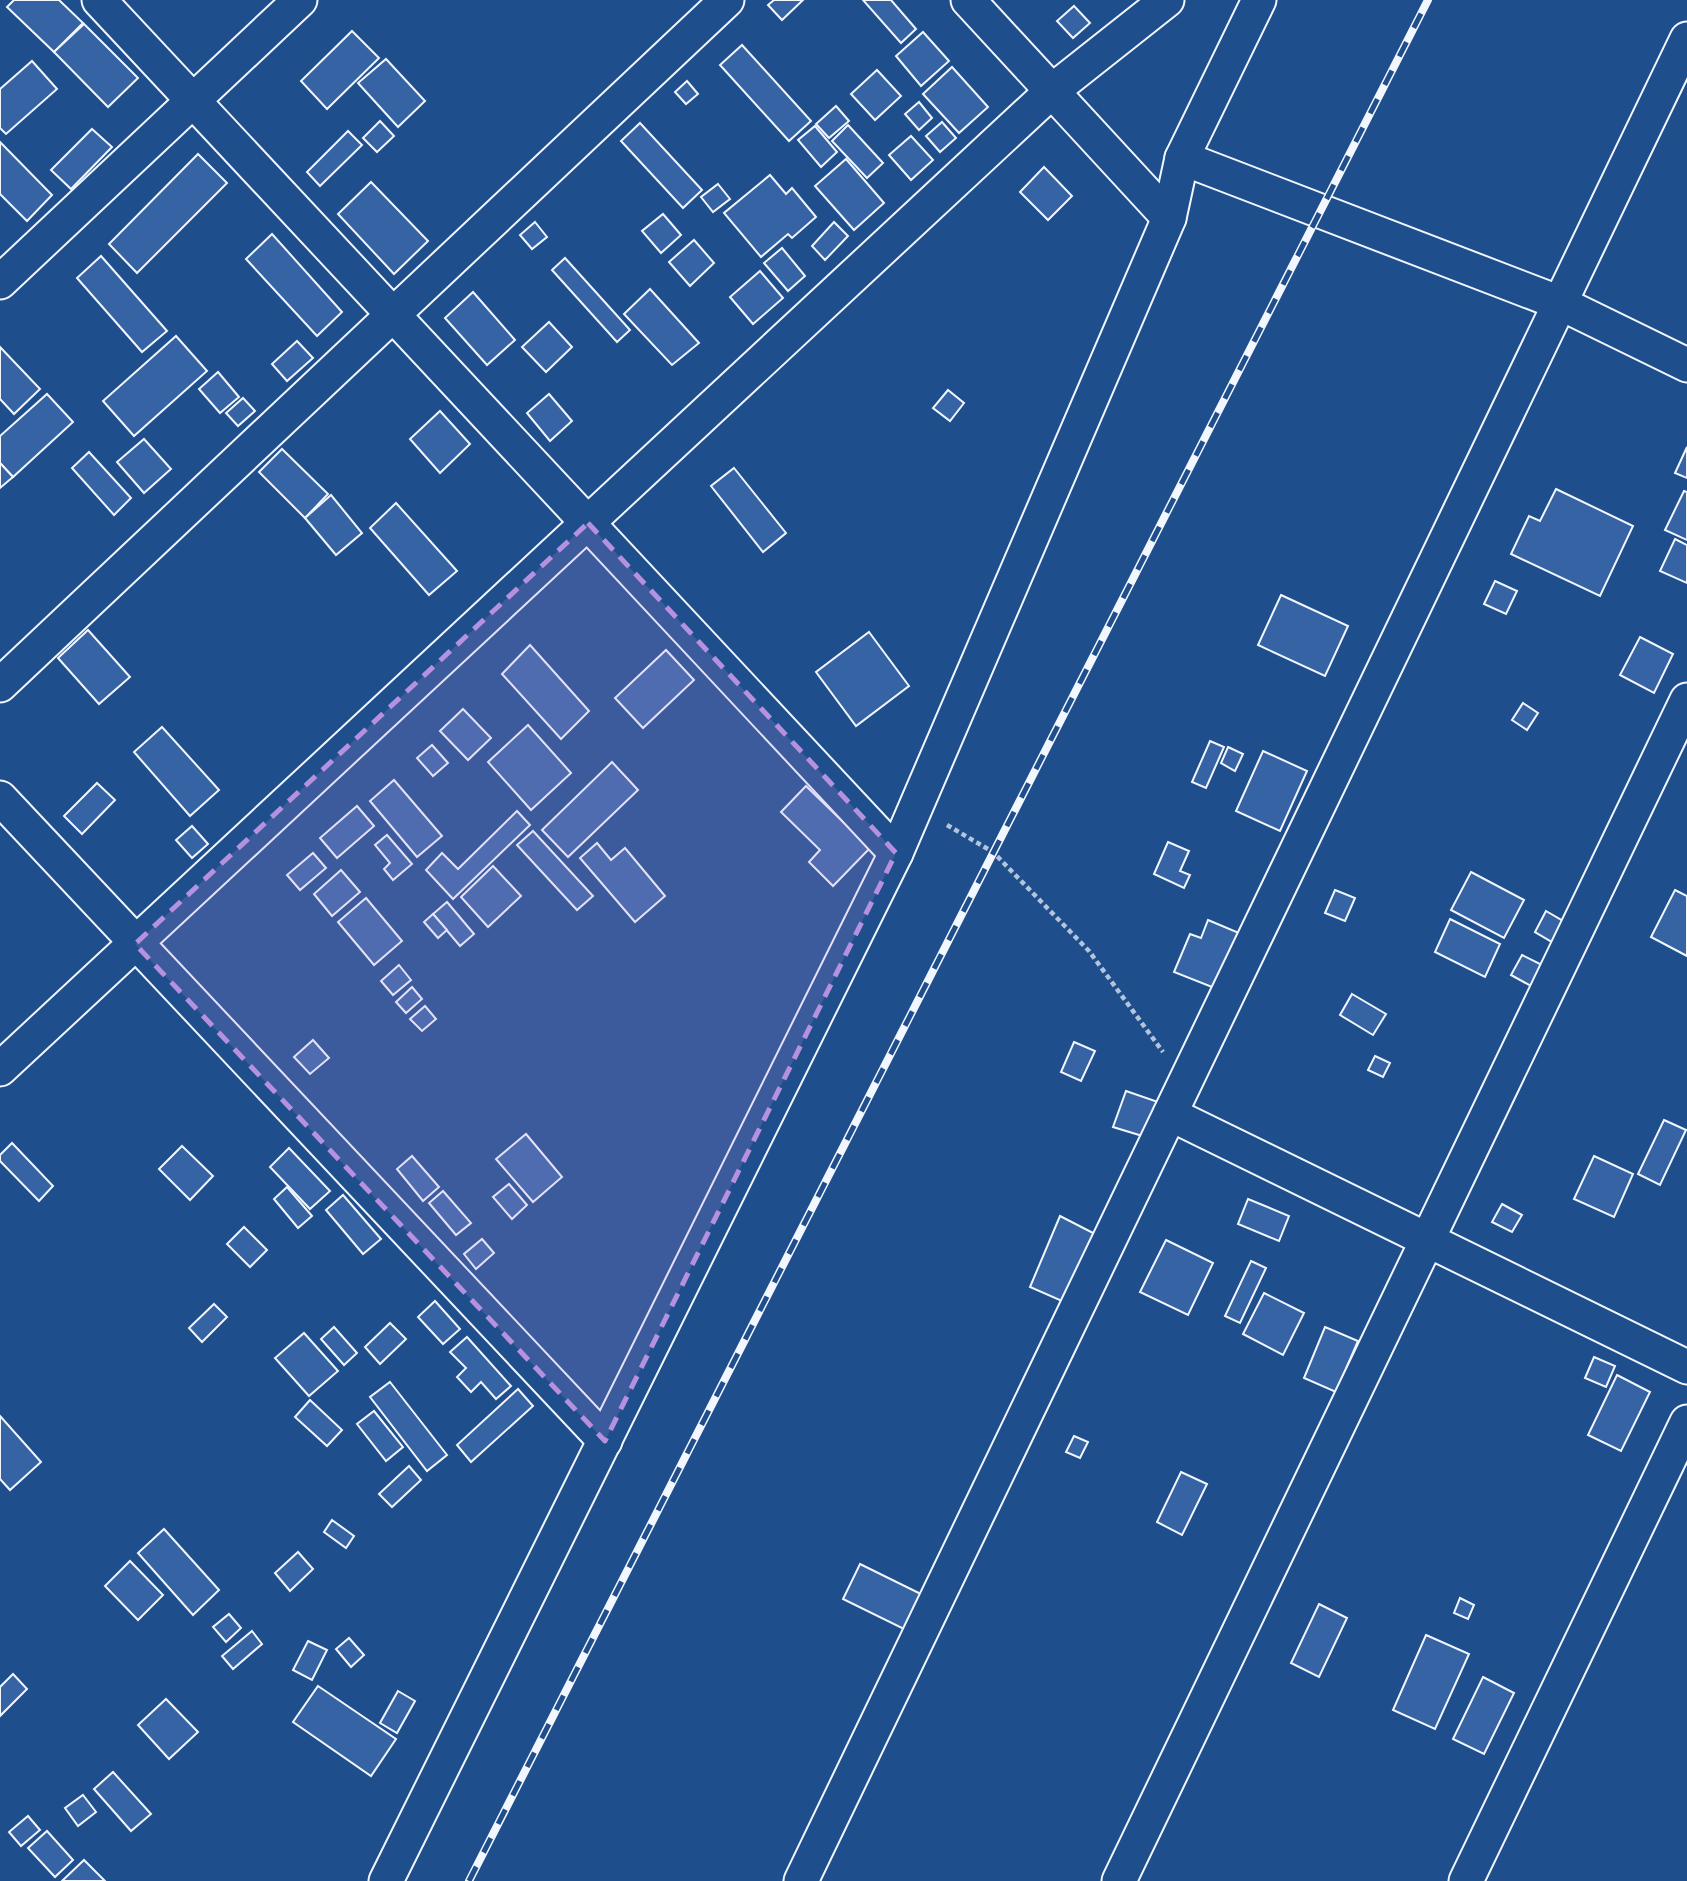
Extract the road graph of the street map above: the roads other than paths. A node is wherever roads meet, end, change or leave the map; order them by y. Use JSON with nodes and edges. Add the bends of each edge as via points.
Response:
{"nodes":[{"id":1,"x":99,"y":0,"type":"edge"},
{"id":2,"x":300,"y":0,"type":"edge"},
{"id":3,"x":727,"y":0,"type":"edge"},
{"id":4,"x":968,"y":0,"type":"edge"},
{"id":5,"x":1167,"y":0,"type":"edge"},
{"id":6,"x":1259,"y":0,"type":"edge"},
{"id":7,"x":1687,"y":39,"type":"edge"},
{"id":8,"x":1052,"y":90,"type":"junction"},
{"id":9,"x":193,"y":101,"type":"junction"},
{"id":10,"x":1182,"y":158,"type":"junction"},
{"id":11,"x":1169,"y":218,"type":"junction"},
{"id":12,"x":0,"y":282,"type":"edge"},
{"id":13,"x":1560,"y":303,"type":"junction"},
{"id":14,"x":394,"y":315,"type":"junction"},
{"id":15,"x":1687,"y":365,"type":"edge"},
{"id":16,"x":588,"y":523,"type":"junction"},
{"id":17,"x":0,"y":685,"type":"edge"},
{"id":18,"x":1687,"y":700,"type":"edge"},
{"id":19,"x":0,"y":798,"type":"edge"},
{"id":20,"x":896,"y":853,"type":"junction"},
{"id":21,"x":135,"y":944,"type":"junction"},
{"id":22,"x":0,"y":1069,"type":"edge"},
{"id":23,"x":1170,"y":1114,"type":"junction"},
{"id":24,"x":1427,"y":1240,"type":"junction"},
{"id":25,"x":1687,"y":1367,"type":"edge"},
{"id":26,"x":1687,"y":1422,"type":"edge"},
{"id":27,"x":605,"y":1441,"type":"junction"},
{"id":28,"x":386,"y":1881,"type":"edge"},
{"id":29,"x":801,"y":1881,"type":"edge"},
{"id":30,"x":1119,"y":1881,"type":"edge"},
{"id":31,"x":1466,"y":1881,"type":"edge"}],
"edges":[{"from":1,"to":9,"type":"street"},
{"from":2,"to":9,"type":"street"},
{"from":3,"to":14,"type":"street"},
{"from":4,"to":8,"type":"street"},
{"from":5,"to":8,"type":"street"},
{"from":6,"to":10,"type":"street"},
{"from":7,"to":13,"type":"street"},
{"from":8,"to":11,"type":"street"},
{"from":8,"to":16,"type":"street"},
{"from":9,"to":12,"type":"street"},
{"from":9,"to":14,"type":"street"},
{"from":10,"to":11,"type":"street"},
{"from":10,"to":13,"type":"street"},
{"from":11,"to":20,"type":"street"},
{"from":13,"to":15,"type":"street"},
{"from":13,"to":23,"type":"street"},
{"from":14,"to":16,"type":"street"},
{"from":14,"to":17,"type":"street"},
{"from":16,"to":20,"type":"street"},
{"from":16,"to":21,"type":"street"},
{"from":18,"to":24,"type":"street"},
{"from":19,"to":21,"type":"street"},
{"from":20,"to":27,"type":"street"},
{"from":21,"to":22,"type":"street"},
{"from":21,"to":27,"type":"street"},
{"from":23,"to":24,"type":"street"},
{"from":23,"to":29,"type":"street"},
{"from":24,"to":25,"type":"street"},
{"from":24,"to":30,"type":"street"},
{"from":26,"to":31,"type":"street"},
{"from":27,"to":28,"type":"street"}]}
